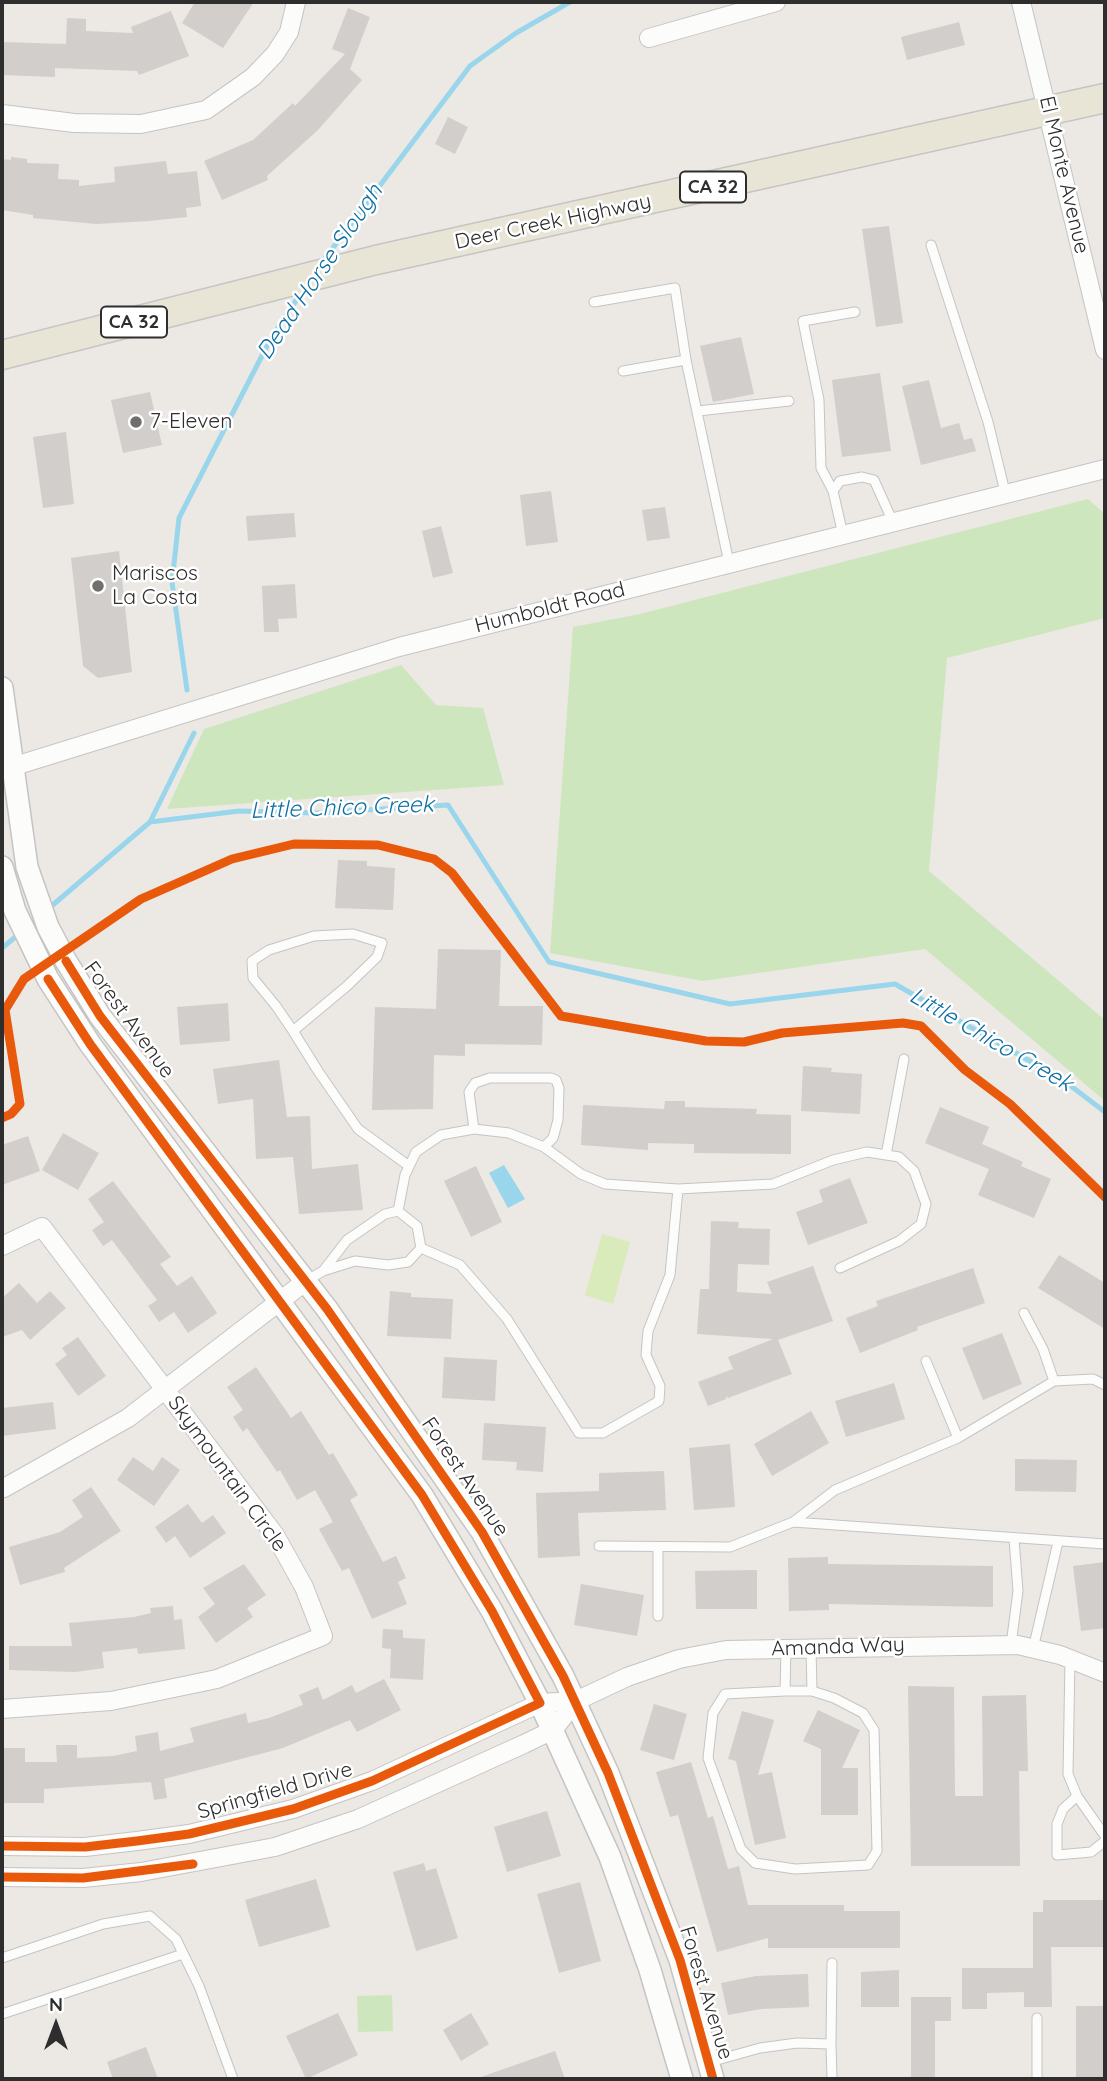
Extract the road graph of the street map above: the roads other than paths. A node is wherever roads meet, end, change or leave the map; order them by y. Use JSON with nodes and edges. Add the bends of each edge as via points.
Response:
{"nodes":[{"id":1,"x":296,"y":2,"type":"edge"},
{"id":2,"x":776,"y":2,"type":"edge"},
{"id":3,"x":1021,"y":2,"type":"edge"},
{"id":4,"x":649,"y":38,"type":"dead end"},
{"id":5,"x":1105,"y":98,"type":"edge"},
{"id":6,"x":1050,"y":112,"type":"junction"},
{"id":7,"x":2,"y":114,"type":"edge"},
{"id":8,"x":932,"y":245,"type":"dead end"},
{"id":9,"x":594,"y":302,"type":"dead end"},
{"id":10,"x":855,"y":312,"type":"dead end"},
{"id":11,"x":1105,"y":350,"type":"edge"},
{"id":12,"x":2,"y":355,"type":"edge"},
{"id":13,"x":686,"y":360,"type":"junction"},
{"id":14,"x":623,"y":371,"type":"dead end"},
{"id":15,"x":789,"y":401,"type":"dead end"},
{"id":16,"x":698,"y":411,"type":"junction"},
{"id":17,"x":1105,"y":469,"type":"edge"},
{"id":18,"x":833,"y":491,"type":"junction"},
{"id":19,"x":1005,"y":492,"type":"junction"},
{"id":20,"x":893,"y":522,"type":"junction"},
{"id":21,"x":843,"y":535,"type":"junction"},
{"id":22,"x":729,"y":563,"type":"junction"},
{"id":23,"x":2,"y":688,"type":"edge"},
{"id":24,"x":6,"y":769,"type":"edge"},
{"id":25,"x":2,"y":867,"type":"edge"},
{"id":26,"x":293,"y":1031,"type":"junction"},
{"id":27,"x":904,"y":1059,"type":"dead end"},
{"id":28,"x":474,"y":1129,"type":"junction"},
{"id":29,"x":544,"y":1147,"type":"junction"},
{"id":30,"x":886,"y":1155,"type":"junction"},
{"id":31,"x":409,"y":1166,"type":"junction"},
{"id":32,"x":678,"y":1189,"type":"junction"},
{"id":33,"x":398,"y":1211,"type":"junction"},
{"id":34,"x":2,"y":1246,"type":"edge"},
{"id":35,"x":421,"y":1248,"type":"junction"},
{"id":36,"x":840,"y":1268,"type":"dead end"},
{"id":37,"x":314,"y":1276,"type":"junction"},
{"id":38,"x":281,"y":1302,"type":"junction"},
{"id":39,"x":1024,"y":1313,"type":"dead end"},
{"id":40,"x":926,"y":1361,"type":"dead end"},
{"id":41,"x":1054,"y":1381,"type":"junction"},
{"id":42,"x":1105,"y":1385,"type":"edge"},
{"id":43,"x":165,"y":1390,"type":"junction"},
{"id":44,"x":958,"y":1438,"type":"junction"},
{"id":45,"x":4,"y":1488,"type":"dead end"},
{"id":46,"x":793,"y":1522,"type":"junction"},
{"id":47,"x":1014,"y":1539,"type":"junction"},
{"id":48,"x":1058,"y":1542,"type":"junction"},
{"id":49,"x":1105,"y":1544,"type":"edge"},
{"id":50,"x":598,"y":1546,"type":"dead end"},
{"id":51,"x":658,"y":1546,"type":"junction"},
{"id":52,"x":657,"y":1616,"type":"dead end"},
{"id":53,"x":1011,"y":1645,"type":"junction"},
{"id":54,"x":811,"y":1647,"type":"junction"},
{"id":55,"x":786,"y":1648,"type":"junction"},
{"id":56,"x":1033,"y":1648,"type":"junction"},
{"id":57,"x":1070,"y":1659,"type":"junction"},
{"id":58,"x":1105,"y":1673,"type":"edge"},
{"id":59,"x":785,"y":1691,"type":"junction"},
{"id":60,"x":812,"y":1692,"type":"junction"},
{"id":61,"x":576,"y":1701,"type":"junction"},
{"id":62,"x":540,"y":1703,"type":"junction"},
{"id":63,"x":2,"y":1709,"type":"edge"},
{"id":64,"x":553,"y":1730,"type":"junction"},
{"id":65,"x":1077,"y":1796,"type":"junction"},
{"id":66,"x":1105,"y":1839,"type":"edge"},
{"id":67,"x":2,"y":1846,"type":"edge"},
{"id":68,"x":2,"y":1877,"type":"edge"},
{"id":69,"x":183,"y":1954,"type":"junction"},
{"id":70,"x":2,"y":1958,"type":"edge"},
{"id":71,"x":832,"y":1963,"type":"dead end"},
{"id":72,"x":2,"y":2014,"type":"edge"},
{"id":73,"x":1037,"y":2018,"type":"dead end"},
{"id":74,"x":831,"y":2044,"type":"junction"},
{"id":75,"x":711,"y":2071,"type":"edge"},
{"id":76,"x":233,"y":2079,"type":"edge"},
{"id":77,"x":682,"y":2079,"type":"edge"},
{"id":78,"x":832,"y":2079,"type":"edge"},
{"id":79,"x":1037,"y":2079,"type":"edge"}],
"edges":[{"from":1,"to":7,"type":"street","via":[[289,32],[275,54],[253,77],[206,110],[141,124],[74,123]]},
{"from":2,"to":4,"type":"street"},
{"from":3,"to":6,"type":"street","name":"El Monte Avenue"},
{"from":5,"to":6,"type":"main road","name":"Deer Creek Highway","number":"CA 32"},
{"from":6,"to":11,"type":"street","name":"El Monte Avenue"},
{"from":6,"to":12,"type":"main road","name":"Deer Creek Highway","number":"CA 32","via":[[376,260]]},
{"from":8,"to":19,"type":"lane","via":[[988,422]]},
{"from":9,"to":13,"type":"lane","via":[[675,288]]},
{"from":10,"to":18,"type":"lane","via":[[803,321],[819,400],[821,468]]},
{"from":13,"to":14,"type":"lane"},
{"from":13,"to":16,"type":"lane"},
{"from":15,"to":16,"type":"lane"},
{"from":16,"to":22,"type":"lane"},
{"from":17,"to":19,"type":"street","name":"Humboldt Road"},
{"from":18,"to":20,"type":"lane","via":[[840,481],[874,480]]},
{"from":18,"to":21,"type":"lane"},
{"from":19,"to":20,"type":"street","name":"Humboldt Road"},
{"from":20,"to":21,"type":"street","name":"Humboldt Road"},
{"from":21,"to":22,"type":"street","name":"Humboldt Road"},
{"from":22,"to":24,"type":"street","name":"Humboldt Road","via":[[399,647]]},
{"from":23,"to":24,"type":"street","name":"Forest Avenue"},
{"from":24,"to":37,"type":"street","name":"Forest Avenue","via":[[35,893],[66,961],[100,1016]]},
{"from":25,"to":38,"type":"street","name":"Forest Avenue","via":[[15,911],[48,979],[90,1044]]},
{"from":26,"to":26,"type":"lane","via":[[253,978],[252,961],[269,950],[314,936],[353,934],[382,943],[377,957]]},
{"from":26,"to":31,"type":"lane","via":[[358,1129]]},
{"from":27,"to":30,"type":"lane"},
{"from":28,"to":29,"type":"lane","via":[[509,1133]]},
{"from":28,"to":29,"type":"lane","via":[[469,1092],[475,1083],[489,1078],[551,1078],[558,1088],[558,1120],[553,1138]]},
{"from":28,"to":31,"type":"lane","via":[[441,1135],[416,1152]]},
{"from":29,"to":32,"type":"lane","via":[[581,1174],[605,1184]]},
{"from":30,"to":32,"type":"lane","via":[[867,1152],[833,1160],[773,1184]]},
{"from":30,"to":36,"type":"lane","via":[[898,1157],[914,1171],[926,1204],[921,1224],[899,1241]]},
{"from":31,"to":33,"type":"lane"},
{"from":32,"to":35,"type":"lane","via":[[670,1275],[647,1343],[646,1355],[660,1386],[659,1401],[603,1433],[579,1433],[507,1318],[460,1265]]},
{"from":33,"to":35,"type":"lane","via":[[417,1226]]},
{"from":33,"to":37,"type":"lane","via":[[385,1214],[347,1240]]},
{"from":34,"to":43,"type":"street","name":"Skymountain Circle","via":[[42,1227]]},
{"from":35,"to":37,"type":"lane","via":[[408,1262],[355,1261]]},
{"from":37,"to":38,"type":"street"},
{"from":37,"to":61,"type":"street","name":"Forest Avenue","via":[[482,1532]]},
{"from":38,"to":43,"type":"street"},
{"from":38,"to":62,"type":"street","name":"Forest Avenue","via":[[422,1495],[492,1611]]},
{"from":39,"to":41,"type":"lane"},
{"from":40,"to":44,"type":"lane"},
{"from":41,"to":42,"type":"lane","via":[[1093,1379]]},
{"from":41,"to":44,"type":"lane"},
{"from":43,"to":45,"type":"street","via":[[128,1418]]},
{"from":43,"to":63,"type":"street","name":"Skymountain Circle","via":[[275,1535],[304,1587],[323,1636],[217,1679],[111,1701]]},
{"from":44,"to":46,"type":"lane","via":[[835,1490]]},
{"from":46,"to":47,"type":"lane"},
{"from":46,"to":51,"type":"lane","via":[[730,1547]]},
{"from":47,"to":48,"type":"lane"},
{"from":47,"to":53,"type":"lane","via":[[1018,1591]]},
{"from":48,"to":49,"type":"lane"},
{"from":48,"to":56,"type":"lane"},
{"from":50,"to":51,"type":"lane"},
{"from":51,"to":52,"type":"lane"},
{"from":53,"to":54,"type":"street","name":"Amanda Way"},
{"from":53,"to":56,"type":"street","name":"Amanda Way"},
{"from":54,"to":55,"type":"street","name":"Amanda Way"},
{"from":54,"to":60,"type":"lane"},
{"from":55,"to":59,"type":"lane"},
{"from":55,"to":61,"type":"street","name":"Amanda Way","via":[[726,1650],[679,1659]]},
{"from":56,"to":57,"type":"street","name":"Amanda Way"},
{"from":57,"to":58,"type":"street","name":"Amanda Way"},
{"from":57,"to":65,"type":"lane","via":[[1068,1774]]},
{"from":59,"to":60,"type":"lane"},
{"from":59,"to":60,"type":"lane","via":[[724,1693],[713,1713],[708,1758],[741,1849],[755,1863],[795,1869],[868,1865],[877,1852],[874,1730],[863,1713]]},
{"from":61,"to":62,"type":"street","name":"Springfield Drive"},
{"from":61,"to":64,"type":"street"},
{"from":61,"to":75,"type":"street","name":"Forest Avenue","via":[[643,1857],[680,1959]]},
{"from":62,"to":64,"type":"street","name":"Forest Avenue"},
{"from":62,"to":67,"type":"street","name":"Springfield Drive","via":[[372,1781],[293,1809],[138,1841],[85,1847]]},
{"from":64,"to":68,"type":"street","via":[[358,1819],[275,1847],[141,1872],[83,1878]]},
{"from":64,"to":77,"type":"street","name":"Forest Avenue","via":[[610,1857]]},
{"from":65,"to":66,"type":"lane"},
{"from":65,"to":66,"type":"lane","via":[[1063,1809],[1057,1824],[1057,1855],[1091,1852]]},
{"from":69,"to":70,"type":"lane","via":[[176,1939],[150,1916],[103,1924]]},
{"from":69,"to":72,"type":"lane"},
{"from":69,"to":76,"type":"lane"},
{"from":71,"to":74,"type":"lane"},
{"from":73,"to":79,"type":"lane"},
{"from":74,"to":75,"type":"lane","via":[[760,2048]]},
{"from":74,"to":78,"type":"lane"}]}
